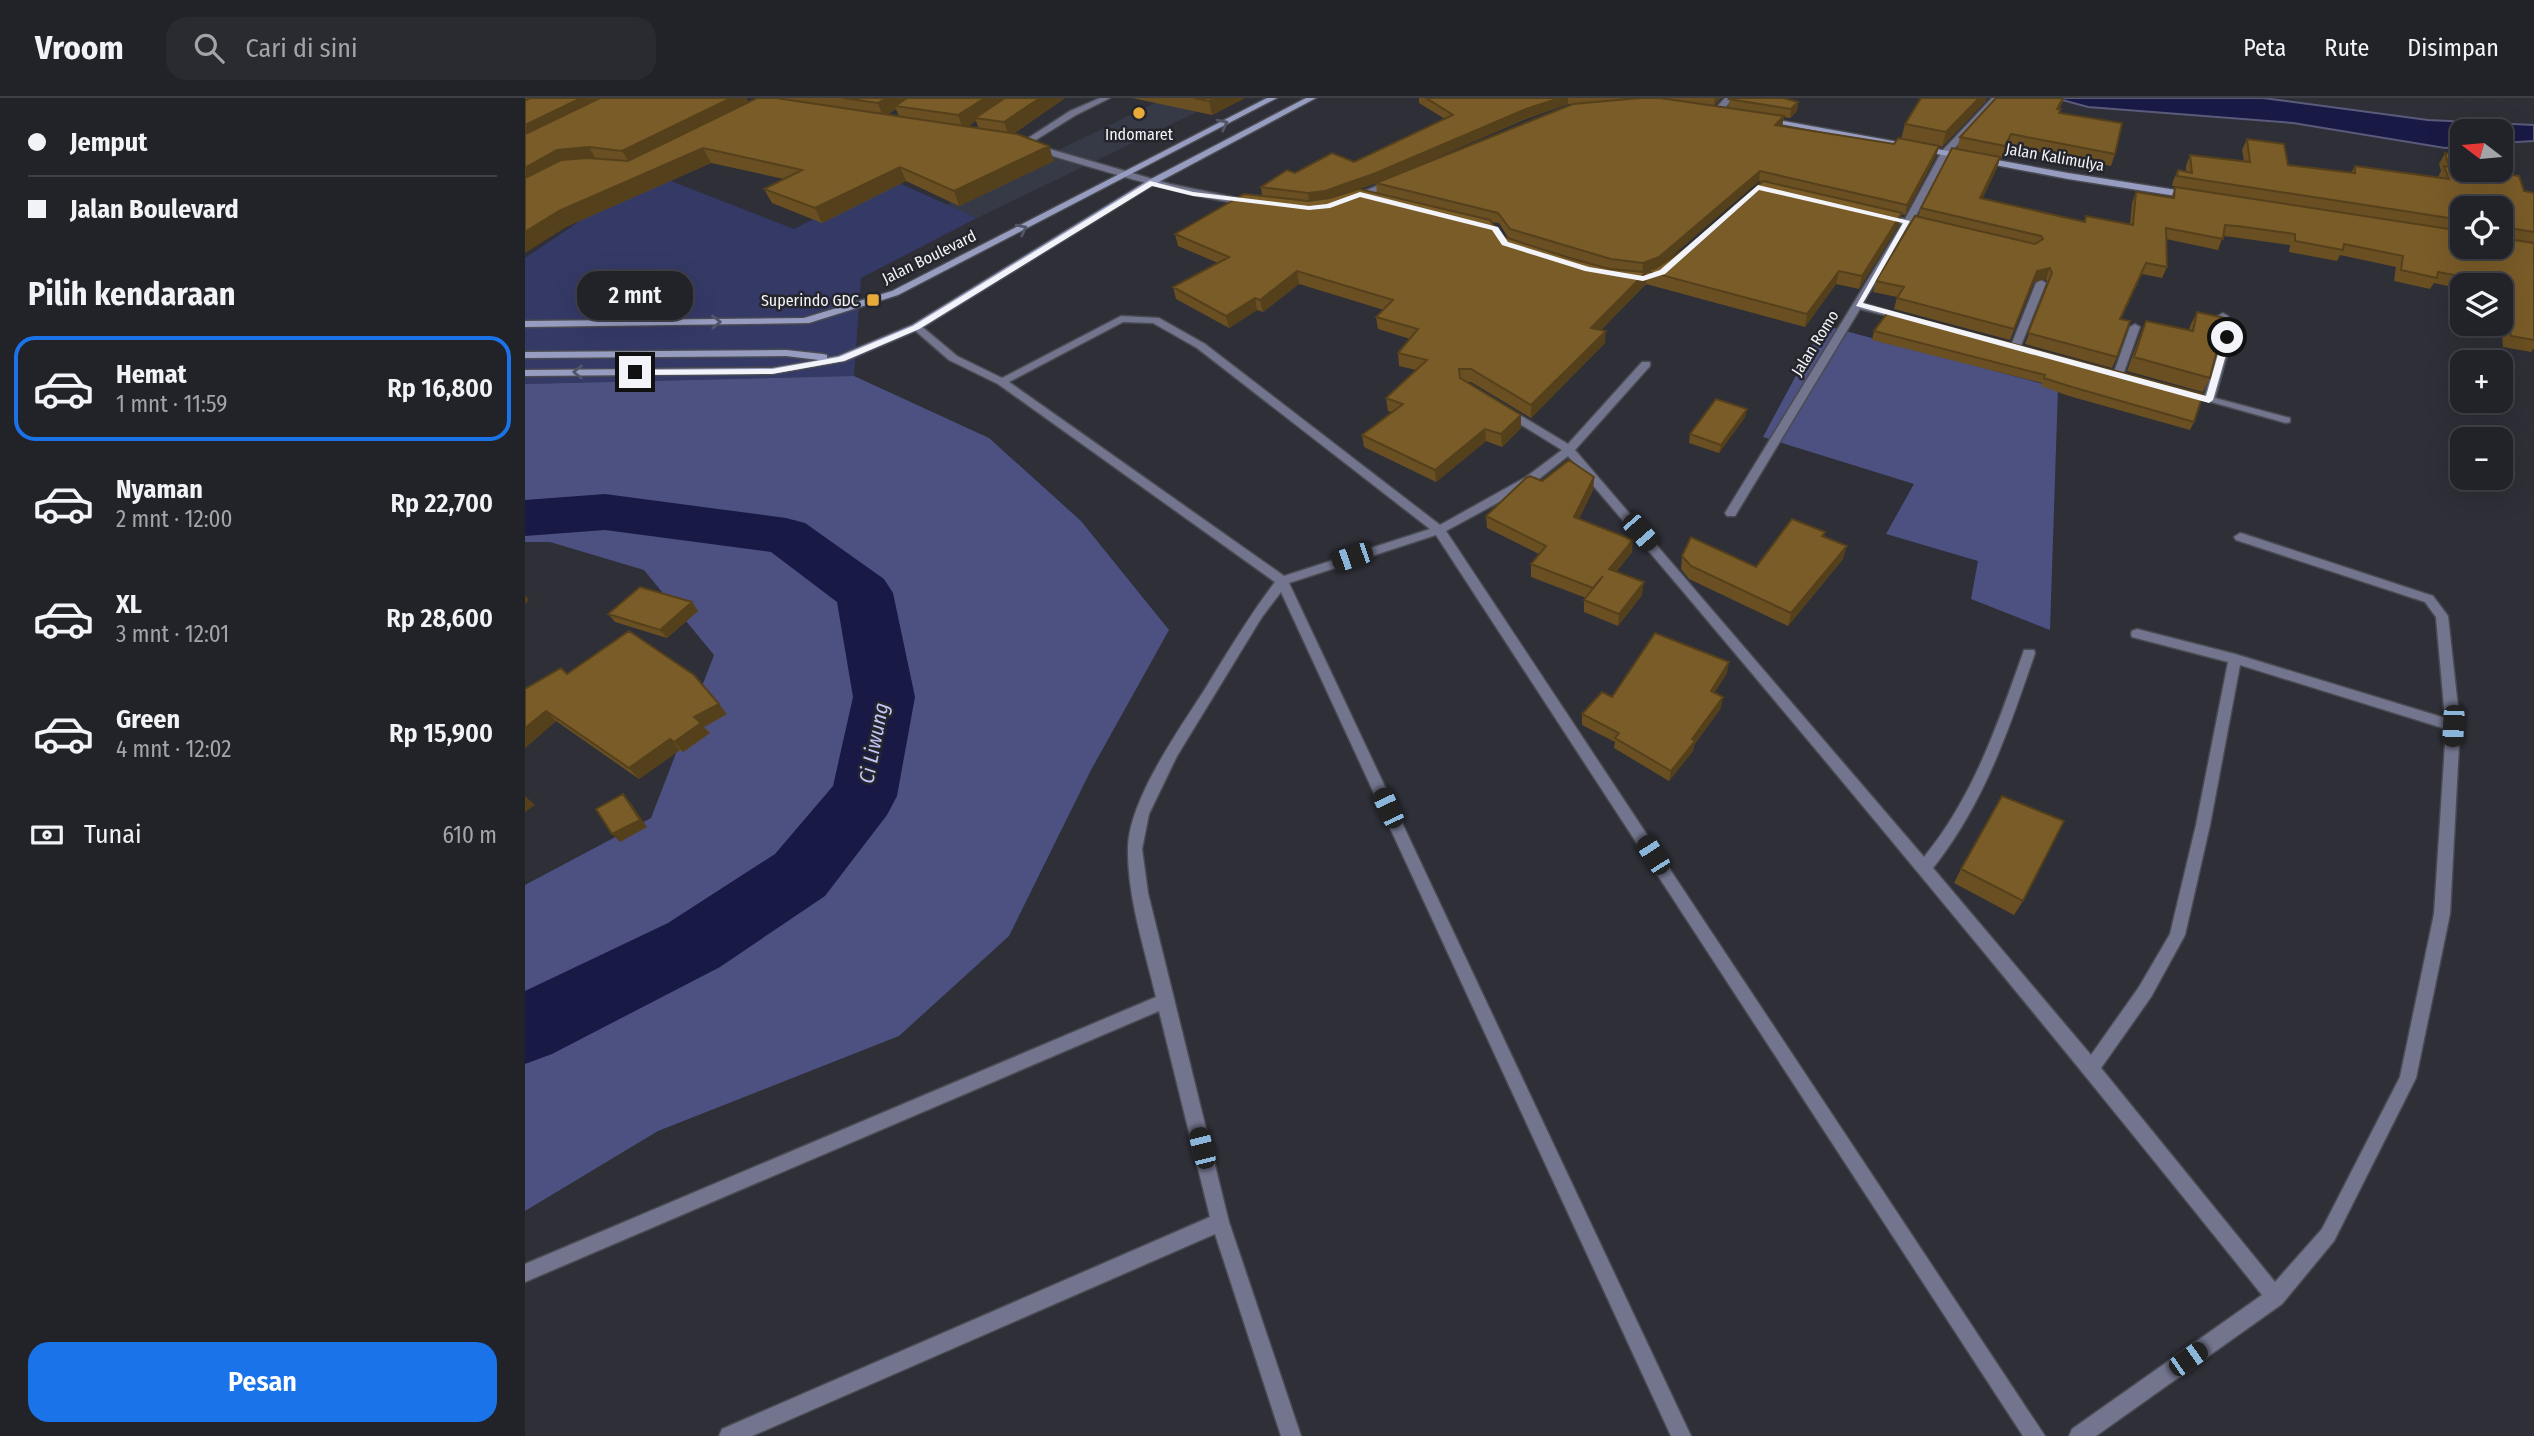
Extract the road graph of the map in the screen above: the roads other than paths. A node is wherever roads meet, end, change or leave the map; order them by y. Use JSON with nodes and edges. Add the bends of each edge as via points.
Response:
{"nodes":[{"id":1,"x":1106,"y":98,"type":"edge"},
{"id":2,"x":1273,"y":98,"type":"edge"},
{"id":3,"x":1312,"y":98,"type":"edge"},
{"id":4,"x":1729,"y":98,"type":"edge"},
{"id":5,"x":1996,"y":98,"type":"edge"},
{"id":6,"x":1703,"y":110,"type":"edge"},
{"id":7,"x":1716,"y":113,"type":"junction"},
{"id":8,"x":1729,"y":114,"type":"edge"},
{"id":9,"x":1755,"y":118,"type":"edge"},
{"id":10,"x":1011,"y":142,"type":"edge"},
{"id":11,"x":1023,"y":144,"type":"junction"},
{"id":12,"x":1945,"y":153,"type":"junction"},
{"id":13,"x":1126,"y":174,"type":"junction"},
{"id":14,"x":1403,"y":178,"type":"edge"},
{"id":15,"x":1150,"y":183,"type":"junction"},
{"id":16,"x":1360,"y":195,"type":"junction"},
{"id":17,"x":2202,"y":197,"type":"edge"},
{"id":18,"x":1383,"y":201,"type":"edge"},
{"id":19,"x":1339,"y":202,"type":"edge"},
{"id":20,"x":1267,"y":204,"type":"edge"},
{"id":21,"x":1870,"y":214,"type":"edge"},
{"id":22,"x":1908,"y":222,"type":"junction"},
{"id":23,"x":1945,"y":230,"type":"edge"},
{"id":24,"x":2041,"y":283,"type":"edge"},
{"id":25,"x":1858,"y":304,"type":"junction"},
{"id":26,"x":2223,"y":316,"type":"edge"},
{"id":27,"x":1910,"y":319,"type":"edge"},
{"id":28,"x":525,"y":324,"type":"edge"},
{"id":29,"x":916,"y":327,"type":"junction"},
{"id":30,"x":2135,"y":327,"type":"dead end"},
{"id":31,"x":2002,"y":344,"type":"edge"},
{"id":32,"x":2015,"y":348,"type":"junction"},
{"id":33,"x":2028,"y":351,"type":"edge"},
{"id":34,"x":525,"y":355,"type":"edge"},
{"id":35,"x":841,"y":359,"type":"junction"},
{"id":36,"x":1646,"y":364,"type":"dead end"},
{"id":37,"x":2105,"y":372,"type":"edge"},
{"id":38,"x":525,"y":373,"type":"edge"},
{"id":39,"x":2118,"y":375,"type":"junction"},
{"id":40,"x":2131,"y":379,"type":"edge"},
{"id":41,"x":1002,"y":382,"type":"junction"},
{"id":42,"x":2170,"y":390,"type":"edge"},
{"id":43,"x":1489,"y":400,"type":"edge"},
{"id":44,"x":2209,"y":400,"type":"junction"},
{"id":45,"x":2286,"y":421,"type":"dead end"},
{"id":46,"x":1569,"y":450,"type":"junction"},
{"id":47,"x":1731,"y":513,"type":"dead end"},
{"id":48,"x":1439,"y":530,"type":"junction"},
{"id":49,"x":2240,"y":537,"type":"dead end"},
{"id":50,"x":1282,"y":581,"type":"junction"},
{"id":51,"x":2137,"y":634,"type":"dead end"},
{"id":52,"x":2029,"y":653,"type":"dead end"},
{"id":53,"x":2235,"y":659,"type":"junction"},
{"id":54,"x":2453,"y":726,"type":"junction"},
{"id":55,"x":1923,"y":869,"type":"junction"},
{"id":56,"x":1165,"y":1000,"type":"junction"},
{"id":57,"x":2091,"y":1068,"type":"junction"},
{"id":58,"x":1220,"y":1222,"type":"junction"},
{"id":59,"x":525,"y":1273,"type":"edge"},
{"id":60,"x":2275,"y":1297,"type":"junction"},
{"id":61,"x":729,"y":1436,"type":"edge"},
{"id":62,"x":1291,"y":1436,"type":"edge"},
{"id":63,"x":1681,"y":1436,"type":"edge"},
{"id":64,"x":2035,"y":1436,"type":"edge"},
{"id":65,"x":2080,"y":1436,"type":"edge"}],
"edges":[{"from":1,"to":11,"type":"street"},
{"from":13,"to":2,"type":"main road","name":"Jalan Boulevard","one_way":true},
{"from":3,"to":15,"type":"main road"},
{"from":4,"to":7,"type":"street"},
{"from":5,"to":12,"type":"street","name":"Jalan Romo"},
{"from":6,"to":7,"type":"main road"},
{"from":7,"to":8,"type":"main road"},
{"from":9,"to":12,"type":"main road","name":"Jalan Kalimulya"},
{"from":10,"to":11,"type":"street"},
{"from":11,"to":13,"type":"street"},
{"from":12,"to":17,"type":"main road","name":"Jalan Kalimulya"},
{"from":12,"to":22,"type":"street","name":"Jalan Romo"},
{"from":13,"to":15,"type":"street"},
{"from":28,"to":13,"type":"main road","name":"Jalan Boulevard","one_way":true,"via":[[805,321],[895,293]]},
{"from":14,"to":16,"type":"street"},
{"from":15,"to":20,"type":"street"},
{"from":15,"to":29,"type":"main road"},
{"from":16,"to":18,"type":"street"},
{"from":16,"to":19,"type":"street"},
{"from":21,"to":22,"type":"street"},
{"from":22,"to":23,"type":"street"},
{"from":22,"to":25,"type":"street","name":"Jalan Romo"},
{"from":24,"to":32,"type":"street"},
{"from":25,"to":27,"type":"street"},
{"from":25,"to":47,"type":"street","name":"Jalan Romo"},
{"from":26,"to":44,"type":"street","via":[[2227,337]]},
{"from":29,"to":35,"type":"main road"},
{"from":29,"to":41,"type":"street","via":[[953,358]]},
{"from":30,"to":39,"type":"street"},
{"from":31,"to":32,"type":"street"},
{"from":32,"to":33,"type":"street"},
{"from":34,"to":35,"type":"main road","via":[[786,353]]},
{"from":35,"to":38,"type":"main road","one_way":true,"via":[[772,371]]},
{"from":36,"to":46,"type":"street"},
{"from":37,"to":39,"type":"street"},
{"from":39,"to":40,"type":"street"},
{"from":41,"to":48,"type":"street","via":[[1121,318],[1155,320],[1201,346]]},
{"from":41,"to":50,"type":"street"},
{"from":42,"to":44,"type":"street"},
{"from":43,"to":46,"type":"street"},
{"from":44,"to":45,"type":"street"},
{"from":46,"to":48,"type":"street","via":[[1530,480]]},
{"from":46,"to":55,"type":"street"},
{"from":48,"to":50,"type":"street"},
{"from":48,"to":64,"type":"street"},
{"from":49,"to":54,"type":"street","via":[[2429,599],[2442,616]]},
{"from":50,"to":56,"type":"street","via":[[1171,754],[1142,814],[1135,849],[1140,893]]},
{"from":50,"to":63,"type":"street"},
{"from":51,"to":53,"type":"street"},
{"from":52,"to":55,"type":"street","via":[[1972,799]]},
{"from":53,"to":54,"type":"street"},
{"from":53,"to":57,"type":"street","via":[[2177,935],[2145,992]]},
{"from":54,"to":60,"type":"street","via":[[2442,914],[2408,1078],[2328,1235]]},
{"from":55,"to":57,"type":"street"},
{"from":56,"to":58,"type":"street"},
{"from":56,"to":59,"type":"street"},
{"from":57,"to":60,"type":"street"},
{"from":58,"to":61,"type":"street"},
{"from":58,"to":62,"type":"street"},
{"from":60,"to":65,"type":"street"}]}
